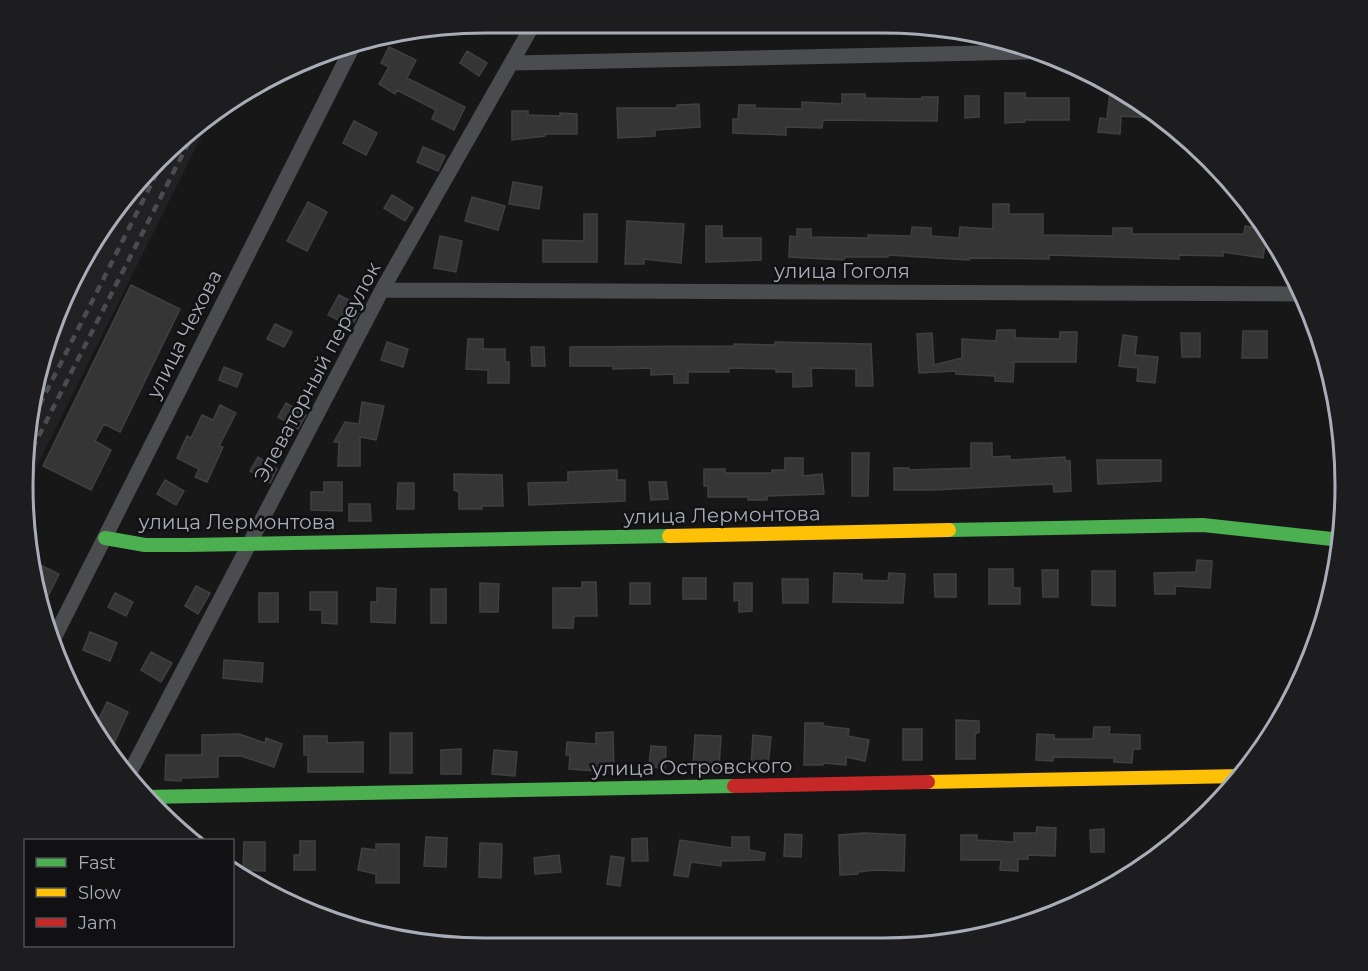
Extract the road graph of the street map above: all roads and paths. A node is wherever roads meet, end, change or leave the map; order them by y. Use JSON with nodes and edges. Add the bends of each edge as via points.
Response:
{"nodes":[{"id":1,"x":529,"y":33,"type":"edge"},
{"id":2,"x":1013,"y":52,"type":"edge"},
{"id":3,"x":349,"y":54,"type":"edge"},
{"id":4,"x":513,"y":63,"type":"junction"},
{"id":5,"x":382,"y":290,"type":"junction"},
{"id":6,"x":1292,"y":294,"type":"edge"},
{"id":7,"x":105,"y":538,"type":"junction"},
{"id":8,"x":1332,"y":539,"type":"edge"},
{"id":9,"x":250,"y":543,"type":"junction"},
{"id":10,"x":57,"y":632,"type":"edge"},
{"id":11,"x":132,"y":768,"type":"edge"},
{"id":12,"x":1229,"y":776,"type":"edge"},
{"id":13,"x":158,"y":797,"type":"edge"}],
"edges":[{"from":1,"to":4,"type":"street","name":"Элеваторный переулок"},
{"from":2,"to":4,"type":"street"},
{"from":3,"to":7,"type":"street","name":"улица Чехова"},
{"from":4,"to":5,"type":"street","name":"Элеваторный переулок"},
{"from":5,"to":6,"type":"street","name":"улица Гоголя"},
{"from":5,"to":9,"type":"street","name":"Элеваторный переулок"},
{"from":7,"to":9,"type":"street","name":"улица Лермонтова","via":[[145,544]]},
{"from":7,"to":10,"type":"street","name":"улица Чехова"},
{"from":8,"to":9,"type":"street","name":"улица Лермонтова","via":[[1203,525]]},
{"from":9,"to":11,"type":"street","name":"Элеваторный переулок"},
{"from":12,"to":13,"type":"street","name":"улица Островского"}]}
